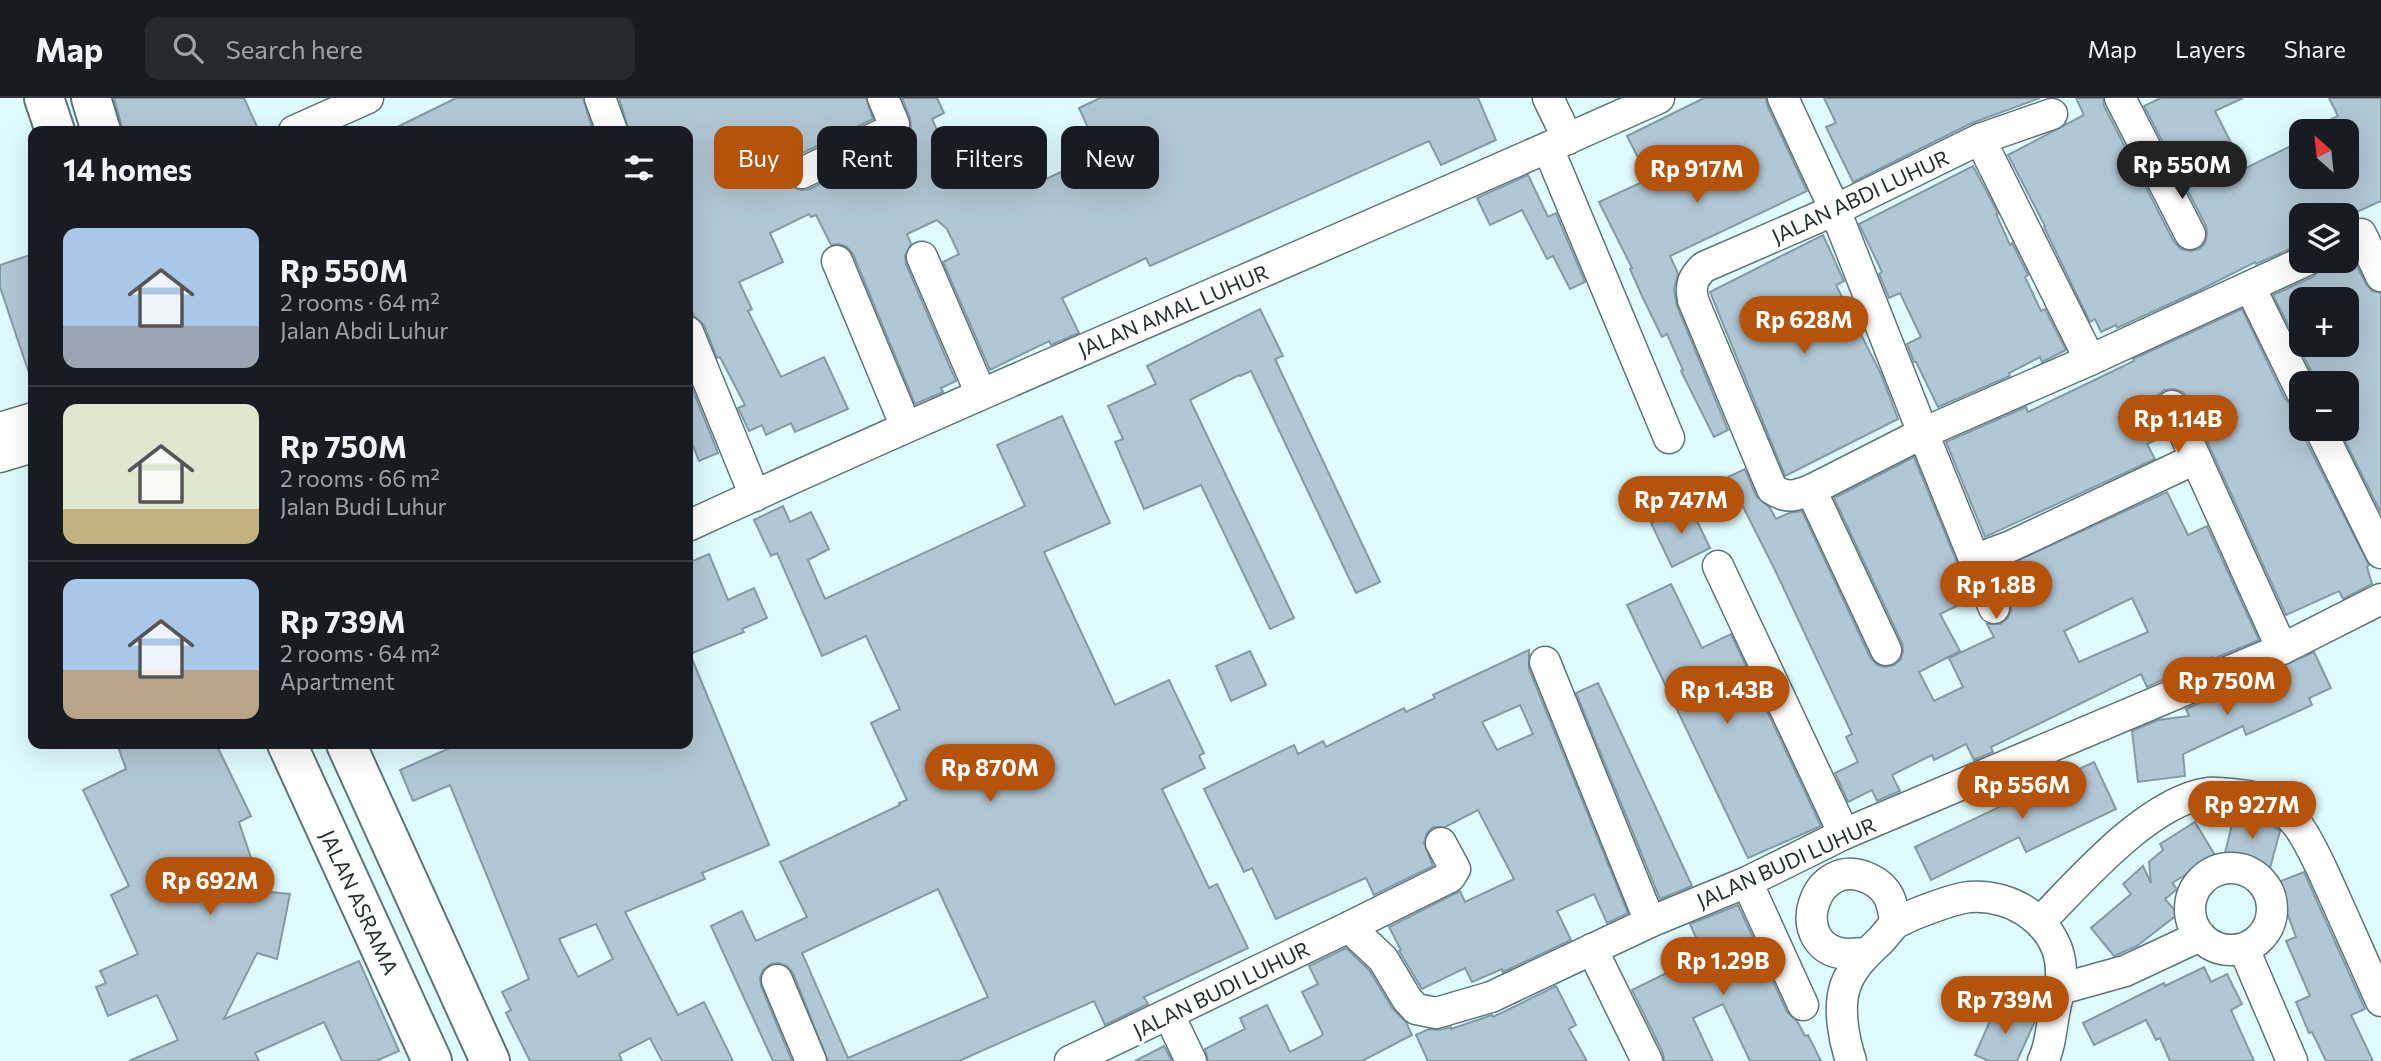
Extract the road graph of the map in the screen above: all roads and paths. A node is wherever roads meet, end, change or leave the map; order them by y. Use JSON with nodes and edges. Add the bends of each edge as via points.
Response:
{"nodes":[{"id":1,"x":44,"y":98,"type":"edge"},
{"id":2,"x":91,"y":98,"type":"edge"},
{"id":3,"x":368,"y":98,"type":"edge"},
{"id":4,"x":600,"y":98,"type":"edge"},
{"id":5,"x":883,"y":98,"type":"edge"},
{"id":6,"x":1548,"y":98,"type":"edge"},
{"id":7,"x":1659,"y":98,"type":"edge"},
{"id":8,"x":1783,"y":98,"type":"edge"},
{"id":9,"x":2120,"y":98,"type":"edge"},
{"id":10,"x":2052,"y":114,"type":"dead end"},
{"id":11,"x":53,"y":126,"type":"edge"},
{"id":12,"x":99,"y":126,"type":"edge"},
{"id":13,"x":305,"y":126,"type":"edge"},
{"id":14,"x":610,"y":126,"type":"edge"},
{"id":15,"x":1980,"y":139,"type":"junction"},
{"id":16,"x":1558,"y":144,"type":"junction"},
{"id":17,"x":803,"y":173,"type":"edge"},
{"id":18,"x":1835,"y":209,"type":"junction"},
{"id":19,"x":2190,"y":234,"type":"dead end"},
{"id":20,"x":2363,"y":234,"type":"edge"},
{"id":21,"x":922,"y":257,"type":"dead end"},
{"id":22,"x":837,"y":261,"type":"dead end"},
{"id":23,"x":2289,"y":268,"type":"edge"},
{"id":24,"x":2381,"y":276,"type":"edge"},
{"id":25,"x":2250,"y":286,"type":"junction"},
{"id":26,"x":693,"y":344,"type":"edge"},
{"id":27,"x":2090,"y":360,"type":"junction"},
{"id":28,"x":2291,"y":371,"type":"edge"},
{"id":29,"x":981,"y":394,"type":"junction"},
{"id":30,"x":2172,"y":405,"type":"dead end"},
{"id":31,"x":906,"y":427,"type":"junction"},
{"id":32,"x":24,"y":432,"type":"edge"},
{"id":33,"x":1923,"y":433,"type":"junction"},
{"id":34,"x":1669,"y":438,"type":"dead end"},
{"id":35,"x":2326,"y":441,"type":"edge"},
{"id":36,"x":0,"y":457,"type":"edge"},
{"id":37,"x":2195,"y":459,"type":"junction"},
{"id":38,"x":1811,"y":490,"type":"junction"},
{"id":39,"x":755,"y":496,"type":"junction"},
{"id":40,"x":693,"y":524,"type":"edge"},
{"id":41,"x":2381,"y":553,"type":"edge"},
{"id":42,"x":1974,"y":560,"type":"junction"},
{"id":43,"x":1718,"y":566,"type":"dead end"},
{"id":44,"x":2381,"y":599,"type":"edge"},
{"id":45,"x":1994,"y":608,"type":"dead end"},
{"id":46,"x":2282,"y":649,"type":"junction"},
{"id":47,"x":1886,"y":650,"type":"dead end"},
{"id":48,"x":1545,"y":662,"type":"dead end"},
{"id":49,"x":289,"y":749,"type":"edge"},
{"id":50,"x":348,"y":749,"type":"edge"},
{"id":51,"x":1844,"y":834,"type":"junction"},
{"id":52,"x":1441,"y":844,"type":"dead end"},
{"id":53,"x":2084,"y":877,"type":"junction"},
{"id":54,"x":1747,"y":882,"type":"junction"},
{"id":55,"x":2011,"y":904,"type":"junction"},
{"id":56,"x":2041,"y":921,"type":"junction"},
{"id":57,"x":1650,"y":922,"type":"junction"},
{"id":58,"x":1895,"y":923,"type":"junction"},
{"id":59,"x":1349,"y":927,"type":"junction"},
{"id":60,"x":2200,"y":936,"type":"junction"},
{"id":61,"x":2244,"y":948,"type":"junction"},
{"id":62,"x":1592,"y":949,"type":"junction"},
{"id":63,"x":1867,"y":953,"type":"junction"},
{"id":64,"x":777,"y":980,"type":"dead end"},
{"id":65,"x":2060,"y":989,"type":"junction"},
{"id":66,"x":2381,"y":1001,"type":"edge"},
{"id":67,"x":1803,"y":1004,"type":"dead end"},
{"id":68,"x":1169,"y":1015,"type":"junction"},
{"id":69,"x":1110,"y":1053,"type":"edge"},
{"id":70,"x":2050,"y":1059,"type":"edge"},
{"id":71,"x":432,"y":1061,"type":"edge"},
{"id":72,"x":490,"y":1061,"type":"edge"},
{"id":73,"x":811,"y":1061,"type":"edge"},
{"id":74,"x":1070,"y":1061,"type":"edge"},
{"id":75,"x":1191,"y":1061,"type":"edge"},
{"id":76,"x":1647,"y":1061,"type":"edge"},
{"id":77,"x":1851,"y":1061,"type":"edge"},
{"id":78,"x":2292,"y":1061,"type":"edge"}],
"edges":[{"from":1,"to":11,"type":"highway"},
{"from":2,"to":12,"type":"highway"},
{"from":3,"to":13,"type":"street"},
{"from":4,"to":14,"type":"street"},
{"from":5,"to":17,"type":"street","via":[[893,129]]},
{"from":6,"to":16,"type":"street"},
{"from":7,"to":16,"type":"street","name":"JALAN AMAL LUHUR"},
{"from":8,"to":18,"type":"street"},
{"from":9,"to":19,"type":"street"},
{"from":10,"to":15,"type":"street","name":"JALAN ABDI LUHUR"},
{"from":15,"to":18,"type":"street","name":"JALAN ABDI LUHUR"},
{"from":15,"to":27,"type":"street"},
{"from":16,"to":29,"type":"street","name":"JALAN AMAL LUHUR"},
{"from":16,"to":34,"type":"street"},
{"from":18,"to":33,"type":"street"},
{"from":18,"to":38,"type":"street","name":"JALAN ABDI LUHUR","via":[[1704,267],[1690,287],[1772,489],[1794,497]]},
{"from":20,"to":24,"type":"street"},
{"from":21,"to":29,"type":"street"},
{"from":22,"to":31,"type":"street"},
{"from":23,"to":25,"type":"street"},
{"from":25,"to":27,"type":"street"},
{"from":25,"to":28,"type":"street"},
{"from":26,"to":39,"type":"street"},
{"from":27,"to":33,"type":"street"},
{"from":29,"to":31,"type":"street","name":"JALAN AMAL LUHUR"},
{"from":30,"to":37,"type":"street"},
{"from":31,"to":39,"type":"street","name":"JALAN AMAL LUHUR"},
{"from":32,"to":36,"type":"street"},
{"from":33,"to":38,"type":"street"},
{"from":33,"to":42,"type":"street"},
{"from":35,"to":41,"type":"street"},
{"from":37,"to":42,"type":"street"},
{"from":37,"to":46,"type":"street"},
{"from":38,"to":47,"type":"street"},
{"from":39,"to":40,"type":"street","name":"JALAN AMAL LUHUR"},
{"from":42,"to":45,"type":"street"},
{"from":43,"to":51,"type":"street"},
{"from":44,"to":46,"type":"street","name":"JALAN BUDI LUHUR"},
{"from":46,"to":51,"type":"street","name":"JALAN BUDI LUHUR"},
{"from":48,"to":57,"type":"street"},
{"from":49,"to":71,"type":"highway","name":"JALAN ASRAMA"},
{"from":50,"to":72,"type":"highway"},
{"from":51,"to":54,"type":"street","name":"JALAN BUDI LUHUR"},
{"from":52,"to":59,"type":"street","via":[[1455,869],[1450,877]]},
{"from":53,"to":55,"type":"street"},
{"from":53,"to":56,"type":"street"},
{"from":53,"to":66,"type":"street","via":[[2145,821],[2172,805],[2207,793],[2266,801],[2298,825],[2315,854]]},
{"from":54,"to":57,"type":"street","name":"JALAN BUDI LUHUR"},
{"from":54,"to":67,"type":"street"},
{"from":55,"to":56,"type":"street"},
{"from":55,"to":58,"type":"street","via":[[1966,897]]},
{"from":56,"to":65,"type":"street","via":[[2059,959]]},
{"from":57,"to":62,"type":"street","name":"JALAN BUDI LUHUR"},
{"from":58,"to":63,"type":"street"},
{"from":58,"to":63,"type":"street","via":[[1886,891],[1867,877],[1842,875],[1822,889],[1811,917],[1818,937],[1837,952]]},
{"from":59,"to":62,"type":"street","name":"JALAN BUDI LUHUR","via":[[1383,958],[1416,1009],[1436,1013],[1491,996]]},
{"from":59,"to":68,"type":"street","name":"JALAN BUDI LUHUR"},
{"from":60,"to":61,"type":"street","via":[[2223,950]]},
{"from":60,"to":61,"type":"street","via":[[2189,913],[2193,891],[2217,870],[2239,869],[2258,878],[2272,906],[2268,928]]},
{"from":60,"to":65,"type":"street","via":[[2125,971]]},
{"from":61,"to":78,"type":"street"},
{"from":62,"to":76,"type":"street"},
{"from":63,"to":77,"type":"street","via":[[1844,989],[1844,1032]]},
{"from":64,"to":73,"type":"street"},
{"from":65,"to":70,"type":"street"},
{"from":68,"to":69,"type":"street","name":"JALAN BUDI LUHUR"},
{"from":68,"to":75,"type":"street"},
{"from":69,"to":74,"type":"street","name":"JALAN BUDI LUHUR"}]}
